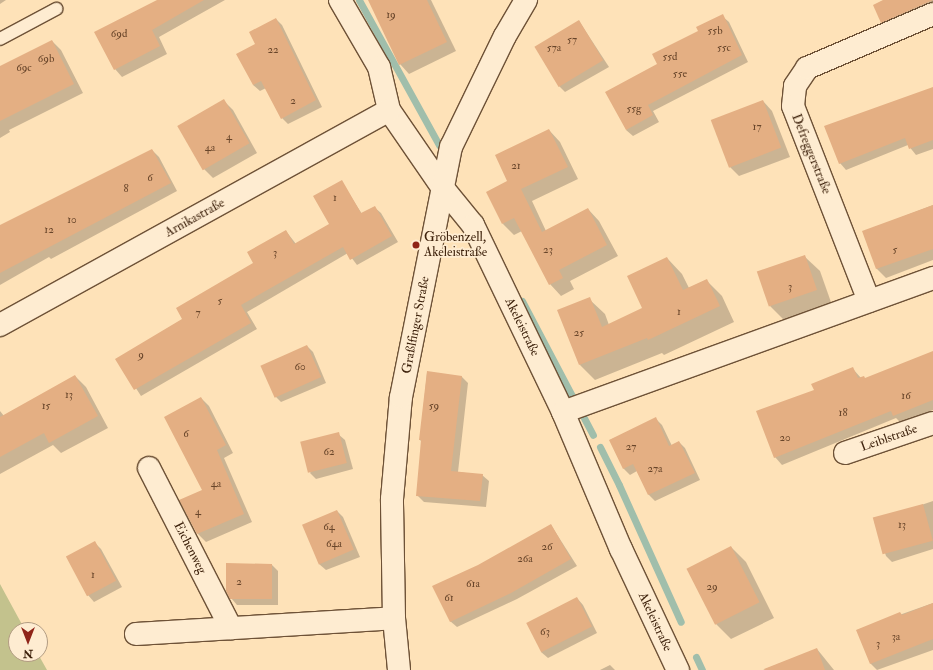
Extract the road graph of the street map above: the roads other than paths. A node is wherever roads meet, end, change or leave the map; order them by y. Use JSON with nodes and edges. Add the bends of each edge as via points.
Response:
{"nodes":[{"id":1,"x":340,"y":0,"type":"edge"},
{"id":2,"x":526,"y":0,"type":"edge"},
{"id":3,"x":56,"y":9,"type":"dead end"},
{"id":4,"x":933,"y":14,"type":"edge"},
{"id":5,"x":0,"y":39,"type":"edge"},
{"id":6,"x":390,"y":110,"type":"junction"},
{"id":7,"x":442,"y":187,"type":"junction"},
{"id":8,"x":933,"y":278,"type":"edge"},
{"id":9,"x":869,"y":301,"type":"junction"},
{"id":10,"x":0,"y":325,"type":"edge"},
{"id":11,"x":563,"y":412,"type":"junction"},
{"id":12,"x":933,"y":423,"type":"edge"},
{"id":13,"x":845,"y":453,"type":"dead end"},
{"id":14,"x":149,"y":468,"type":"dead end"},
{"id":15,"x":394,"y":618,"type":"junction"},
{"id":16,"x":231,"y":628,"type":"junction"},
{"id":17,"x":136,"y":634,"type":"dead end"},
{"id":18,"x":399,"y":670,"type":"edge"},
{"id":19,"x":678,"y":670,"type":"edge"}],
"edges":[{"from":1,"to":6,"type":"street","name":"Akeleistraße","via":[[379,67]]},
{"from":2,"to":7,"type":"street","name":"Graßlfinger Straße","via":[[505,36],[451,147]]},
{"from":3,"to":5,"type":"lane"},
{"from":4,"to":9,"type":"street","name":"Defreggerstraße","via":[[807,68],[795,86],[793,106]]},
{"from":6,"to":7,"type":"street","name":"Akeleistraße"},
{"from":6,"to":10,"type":"street","name":"Arnikastraße"},
{"from":7,"to":11,"type":"street","name":"Akeleistraße","via":[[473,225]]},
{"from":7,"to":15,"type":"street","name":"Graßlfinger Straße","via":[[401,397],[392,499]]},
{"from":8,"to":9,"type":"street"},
{"from":9,"to":11,"type":"street"},
{"from":11,"to":19,"type":"street","name":"Akeleistraße","via":[[621,549]]},
{"from":12,"to":13,"type":"street","name":"Leiblstraße"},
{"from":14,"to":16,"type":"street","name":"Eichenweg"},
{"from":15,"to":16,"type":"street"},
{"from":15,"to":18,"type":"street","name":"Graßlfinger Straße"},
{"from":16,"to":17,"type":"street"}]}
